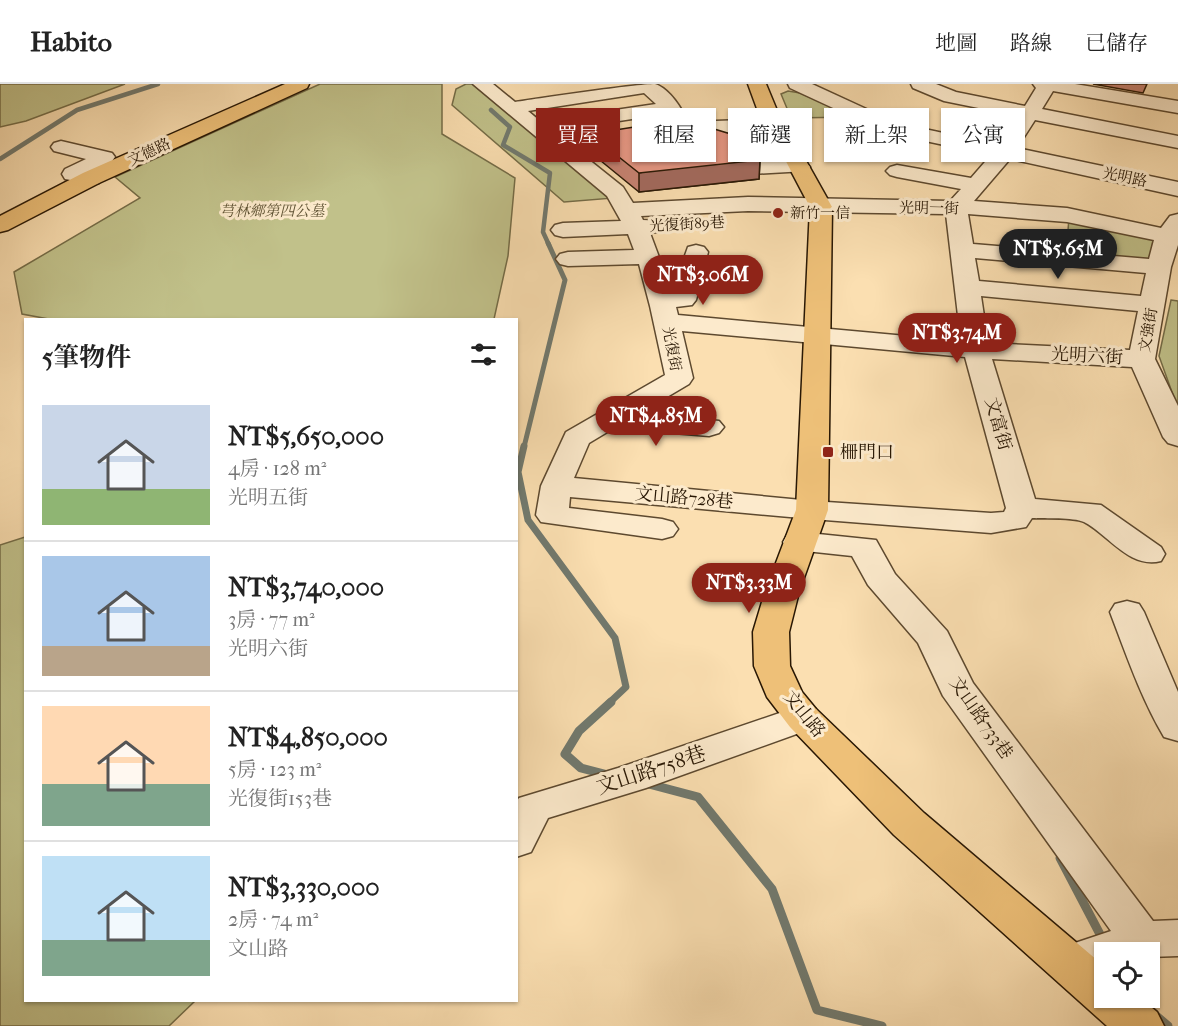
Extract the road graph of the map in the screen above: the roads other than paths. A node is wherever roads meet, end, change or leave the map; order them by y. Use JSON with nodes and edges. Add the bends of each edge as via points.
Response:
{"nodes":[{"id":1,"x":300,"y":84,"type":"edge"},
{"id":2,"x":757,"y":84,"type":"edge"},
{"id":3,"x":797,"y":84,"type":"edge"},
{"id":4,"x":920,"y":84,"type":"edge"},
{"id":5,"x":1046,"y":84,"type":"edge"},
{"id":6,"x":486,"y":88,"type":"edge"},
{"id":7,"x":649,"y":88,"type":"edge"},
{"id":8,"x":515,"y":97,"type":"junction"},
{"id":9,"x":674,"y":98,"type":"junction"},
{"id":10,"x":1178,"y":107,"type":"edge"},
{"id":11,"x":766,"y":108,"type":"edge"},
{"id":12,"x":620,"y":114,"type":"edge"},
{"id":13,"x":1028,"y":114,"type":"junction"},
{"id":14,"x":1025,"y":119,"type":"edge"},
{"id":15,"x":728,"y":126,"type":"edge"},
{"id":16,"x":536,"y":128,"type":"edge"},
{"id":17,"x":941,"y":138,"type":"edge"},
{"id":18,"x":1178,"y":142,"type":"edge"},
{"id":19,"x":62,"y":147,"type":"dead end"},
{"id":20,"x":1025,"y":156,"type":"edge"},
{"id":21,"x":578,"y":162,"type":"edge"},
{"id":22,"x":796,"y":162,"type":"edge"},
{"id":23,"x":996,"y":162,"type":"edge"},
{"id":24,"x":799,"y":167,"type":"junction"},
{"id":25,"x":751,"y":168,"type":"edge"},
{"id":26,"x":897,"y":171,"type":"dead end"},
{"id":27,"x":91,"y":178,"type":"junction"},
{"id":28,"x":976,"y":184,"type":"junction"},
{"id":29,"x":1178,"y":189,"type":"edge"},
{"id":30,"x":821,"y":207,"type":"junction"},
{"id":31,"x":956,"y":208,"type":"junction"},
{"id":32,"x":6,"y":218,"type":"edge"},
{"id":33,"x":632,"y":219,"type":"junction"},
{"id":34,"x":739,"y":221,"type":"dead end"},
{"id":35,"x":563,"y":230,"type":"dead end"},
{"id":36,"x":1174,"y":232,"type":"edge"},
{"id":37,"x":962,"y":250,"type":"junction"},
{"id":38,"x":696,"y":252,"type":"dead end"},
{"id":39,"x":646,"y":257,"type":"junction"},
{"id":40,"x":568,"y":260,"type":"dead end"},
{"id":41,"x":968,"y":287,"type":"junction"},
{"id":42,"x":1161,"y":289,"type":"edge"},
{"id":43,"x":665,"y":310,"type":"junction"},
{"id":44,"x":818,"y":334,"type":"junction"},
{"id":45,"x":976,"y":350,"type":"junction"},
{"id":46,"x":1142,"y":359,"type":"junction"},
{"id":47,"x":607,"y":419,"type":"junction"},
{"id":48,"x":709,"y":428,"type":"dead end"},
{"id":49,"x":1178,"y":437,"type":"edge"},
{"id":50,"x":556,"y":486,"type":"junction"},
{"id":51,"x":1022,"y":508,"type":"junction"},
{"id":52,"x":806,"y":526,"type":"junction"},
{"id":53,"x":662,"y":529,"type":"dead end"},
{"id":54,"x":1149,"y":554,"type":"dead end"},
{"id":55,"x":1128,"y":612,"type":"dead end"},
{"id":56,"x":803,"y":718,"type":"junction"},
{"id":57,"x":1178,"y":728,"type":"edge"},
{"id":58,"x":518,"y":837,"type":"edge"},
{"id":59,"x":1160,"y":938,"type":"edge"},
{"id":60,"x":1070,"y":963,"type":"junction"},
{"id":61,"x":1094,"y":985,"type":"edge"},
{"id":62,"x":1119,"y":1008,"type":"edge"},
{"id":63,"x":1140,"y":1026,"type":"edge"}],
"edges":[{"from":1,"to":27,"type":"main road","name":"文德路"},
{"from":2,"to":11,"type":"main road"},
{"from":3,"to":17,"type":"street","name":"光明路","via":[[879,122]]},
{"from":4,"to":13,"type":"street","via":[[951,98]]},
{"from":5,"to":10,"type":"street"},
{"from":5,"to":13,"type":"street"},
{"from":6,"to":8,"type":"street","name":"光復街"},
{"from":7,"to":8,"type":"street"},
{"from":7,"to":9,"type":"street"},
{"from":8,"to":16,"type":"street","name":"光復街"},
{"from":9,"to":12,"type":"street"},
{"from":9,"to":15,"type":"street","via":[[681,128]]},
{"from":13,"to":14,"type":"street"},
{"from":13,"to":18,"type":"street"},
{"from":19,"to":27,"type":"street","via":[[105,157],[73,174]]},
{"from":20,"to":29,"type":"street","name":"光明路"},
{"from":21,"to":33,"type":"street","name":"光復街","via":[[615,192]]},
{"from":22,"to":24,"type":"main road"},
{"from":23,"to":28,"type":"street"},
{"from":24,"to":25,"type":"street"},
{"from":24,"to":30,"type":"main road"},
{"from":26,"to":28,"type":"street"},
{"from":27,"to":32,"type":"main road","name":"文德路"},
{"from":28,"to":31,"type":"street"},
{"from":30,"to":31,"type":"street","name":"光明一街"},
{"from":30,"to":33,"type":"street","name":"光明一街","via":[[748,204]]},
{"from":30,"to":44,"type":"main road","name":"文山路"},
{"from":31,"to":36,"type":"street","name":"光明一街","via":[[1029,210]]},
{"from":31,"to":37,"type":"street","name":"文富街"},
{"from":33,"to":34,"type":"street","name":"光復街89巷"},
{"from":33,"to":35,"type":"street"},
{"from":33,"to":39,"type":"street","name":"光復街"},
{"from":36,"to":42,"type":"street","name":"文強街"},
{"from":37,"to":41,"type":"street","name":"文富街"},
{"from":37,"to":42,"type":"street"},
{"from":38,"to":43,"type":"street","via":[[683,300]]},
{"from":39,"to":40,"type":"street"},
{"from":39,"to":43,"type":"street","name":"光復街"},
{"from":41,"to":42,"type":"street"},
{"from":41,"to":45,"type":"street","name":"文富街"},
{"from":42,"to":46,"type":"street","name":"文強街"},
{"from":43,"to":44,"type":"street","name":"光明六街"},
{"from":43,"to":47,"type":"street","name":"光復街","via":[[679,378]]},
{"from":44,"to":45,"type":"street","name":"光明六街"},
{"from":44,"to":52,"type":"main road","name":"文山路"},
{"from":45,"to":46,"type":"street","name":"光明六街"},
{"from":45,"to":51,"type":"street","name":"文富街"},
{"from":46,"to":49,"type":"street","name":"文強街"},
{"from":47,"to":48,"type":"street"},
{"from":47,"to":50,"type":"street","name":"光復街","via":[[576,438]]},
{"from":50,"to":52,"type":"street","name":"文山路728巷"},
{"from":50,"to":53,"type":"street","name":"光復街","via":[[552,514]]},
{"from":51,"to":52,"type":"street","via":[[1015,520],[991,523]]},
{"from":51,"to":54,"type":"street","via":[[1090,512]]},
{"from":52,"to":56,"type":"main road","name":"文山路","via":[[771,632],[772,666],[786,697]]},
{"from":52,"to":59,"type":"street","name":"文山路733巷","via":[[864,548],[880,579],[934,639],[956,687]]},
{"from":55,"to":57,"type":"street"},
{"from":56,"to":58,"type":"street","name":"文山路758巷","via":[[533,808]]},
{"from":56,"to":60,"type":"main road","name":"文山路","via":[[909,824]]},
{"from":59,"to":60,"type":"street"},
{"from":60,"to":61,"type":"main road","name":"文山路"},
{"from":62,"to":63,"type":"main road"}]}
